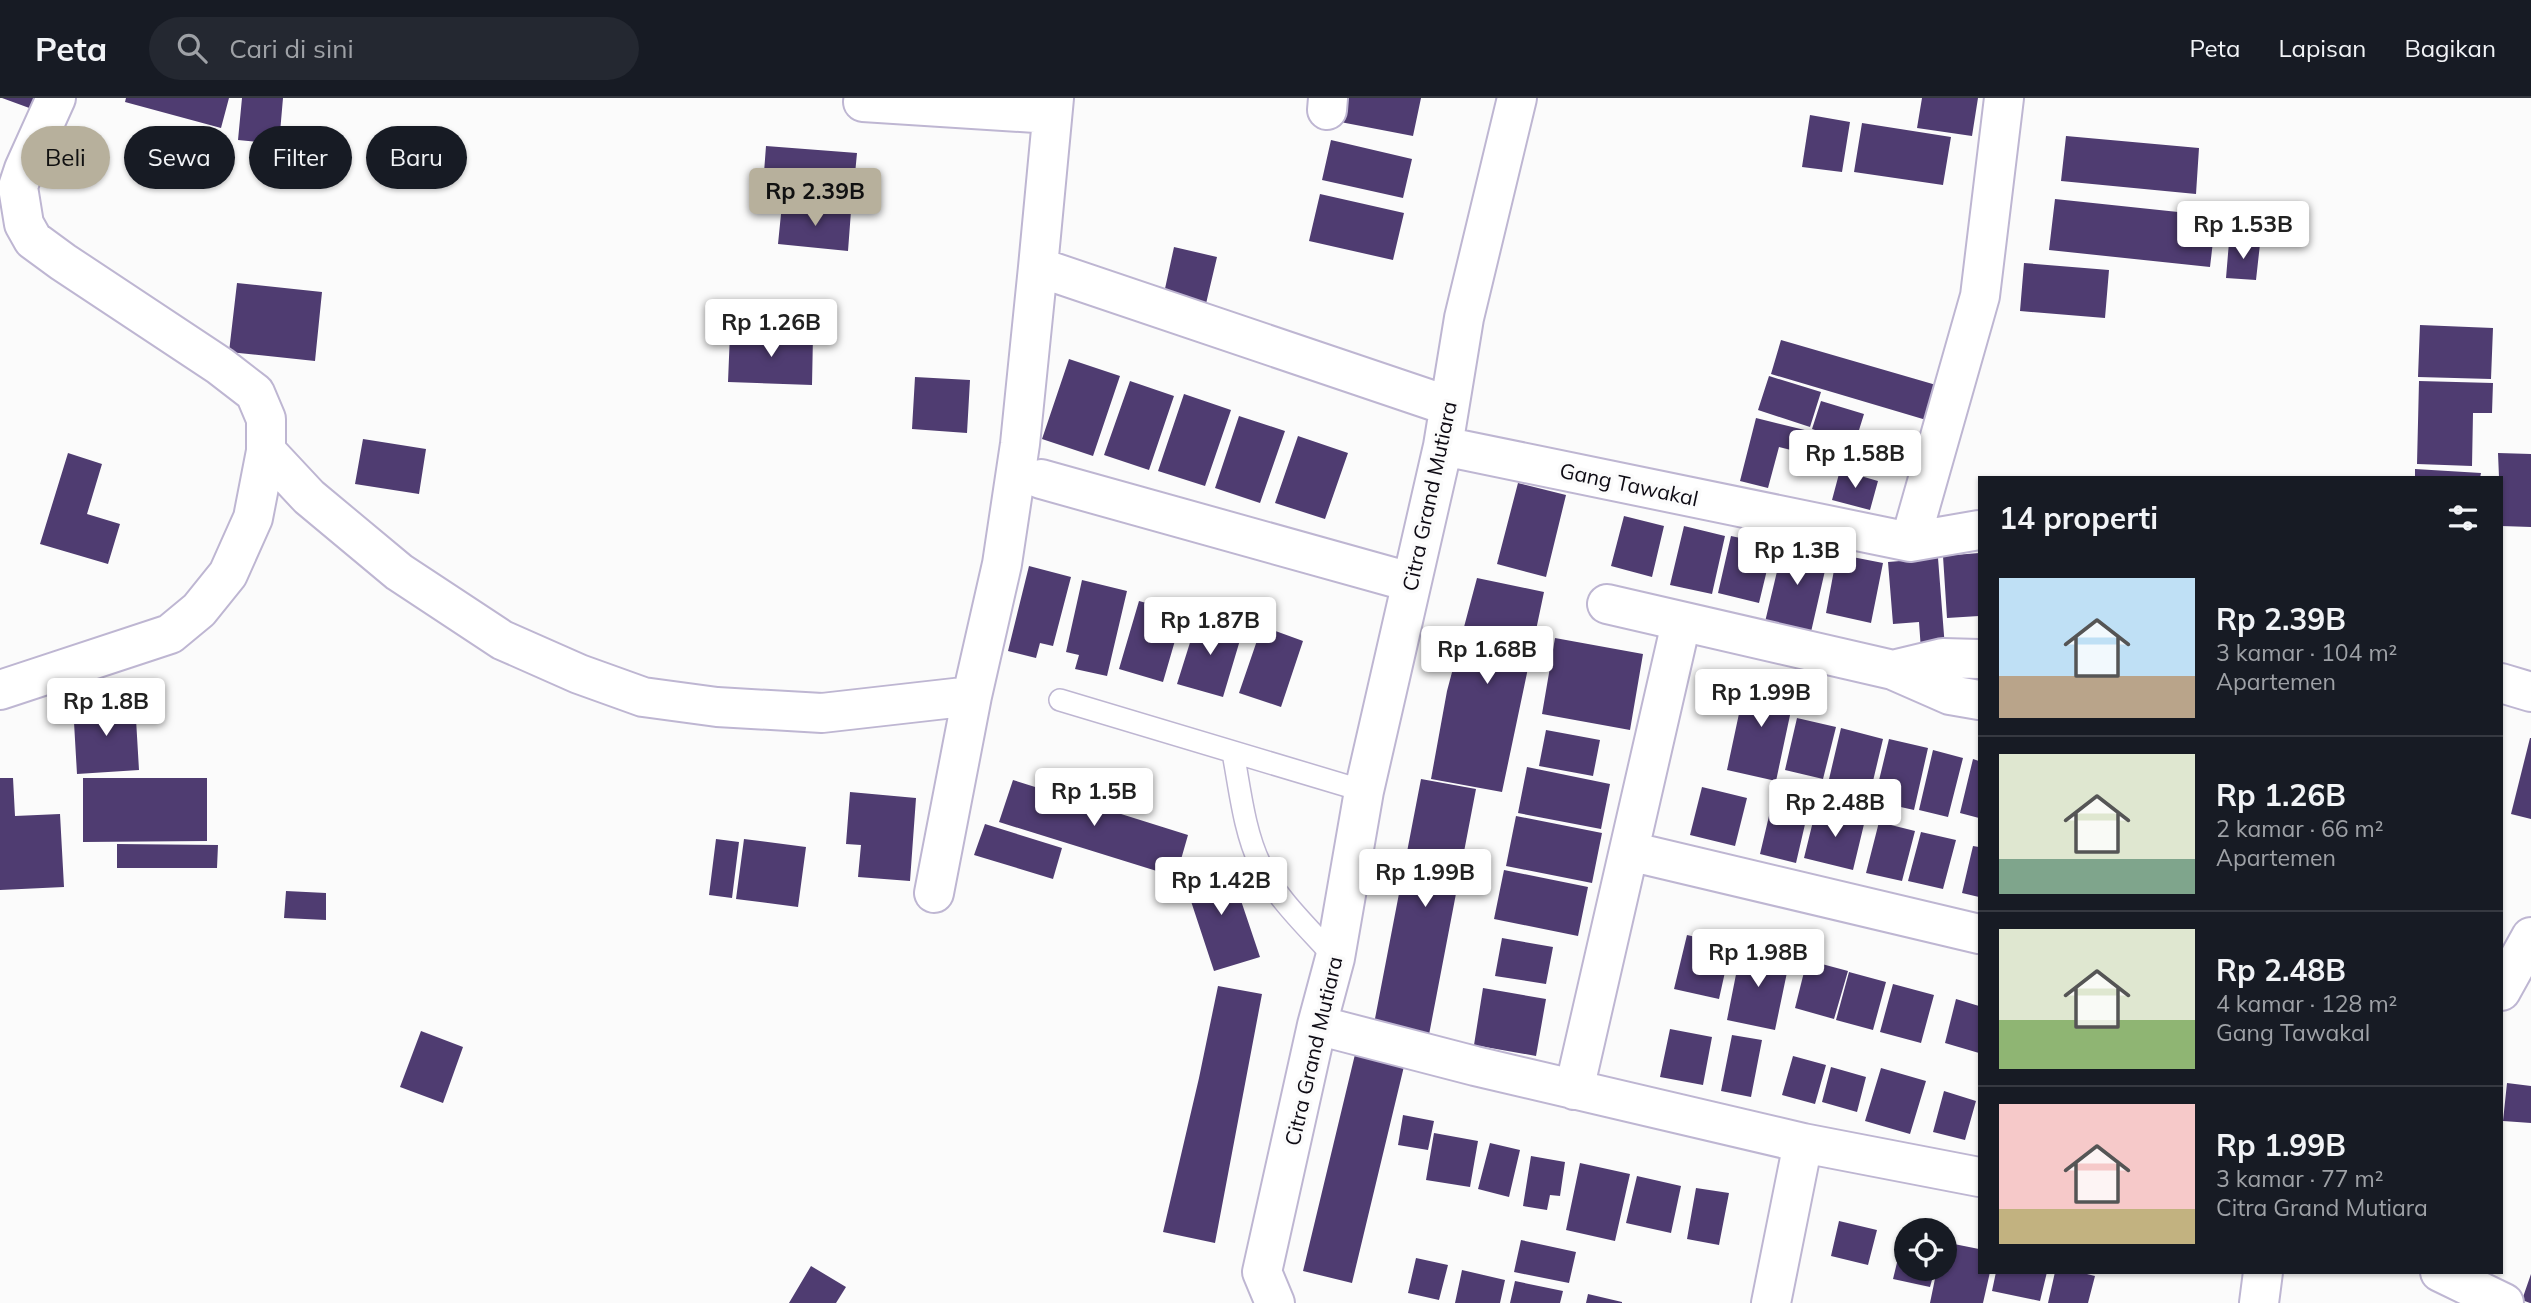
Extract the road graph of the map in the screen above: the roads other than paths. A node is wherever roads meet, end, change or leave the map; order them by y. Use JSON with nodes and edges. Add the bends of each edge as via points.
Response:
{"nodes":[{"id":1,"x":56,"y":98,"type":"edge"},
{"id":2,"x":1517,"y":98,"type":"edge"},
{"id":3,"x":2004,"y":98,"type":"edge"},
{"id":4,"x":863,"y":102,"type":"dead end"},
{"id":5,"x":1053,"y":106,"type":"edge"},
{"id":6,"x":1038,"y":267,"type":"junction"},
{"id":7,"x":1449,"y":406,"type":"junction"},
{"id":8,"x":1443,"y":446,"type":"junction"},
{"id":9,"x":265,"y":451,"type":"junction"},
{"id":10,"x":1041,"y":479,"type":"dead end"},
{"id":11,"x":1978,"y":530,"type":"edge"},
{"id":12,"x":1910,"y":542,"type":"junction"},
{"id":13,"x":1410,"y":582,"type":"junction"},
{"id":14,"x":1607,"y":604,"type":"dead end"},
{"id":15,"x":1681,"y":623,"type":"junction"},
{"id":16,"x":1978,"y":659,"type":"edge"},
{"id":17,"x":1894,"y":670,"type":"junction"},
{"id":18,"x":2503,"y":683,"type":"edge"},
{"id":19,"x":0,"y":691,"type":"edge"},
{"id":20,"x":2531,"y":692,"type":"edge"},
{"id":21,"x":972,"y":696,"type":"junction"},
{"id":22,"x":1060,"y":700,"type":"dead end"},
{"id":23,"x":1978,"y":700,"type":"edge"},
{"id":24,"x":1233,"y":753,"type":"junction"},
{"id":25,"x":1364,"y":791,"type":"junction"},
{"id":26,"x":1629,"y":851,"type":"junction"},
{"id":27,"x":934,"y":893,"type":"dead end"},
{"id":28,"x":1978,"y":934,"type":"edge"},
{"id":29,"x":2531,"y":937,"type":"edge"},
{"id":30,"x":1335,"y":958,"type":"junction"},
{"id":31,"x":2503,"y":987,"type":"edge"},
{"id":32,"x":1317,"y":1025,"type":"junction"},
{"id":33,"x":1574,"y":1090,"type":"junction"},
{"id":34,"x":1803,"y":1143,"type":"junction"},
{"id":35,"x":1978,"y":1178,"type":"edge"},
{"id":36,"x":2263,"y":1274,"type":"edge"},
{"id":37,"x":2444,"y":1274,"type":"edge"},
{"id":38,"x":1276,"y":1303,"type":"edge"},
{"id":39,"x":1771,"y":1303,"type":"edge"},
{"id":40,"x":2259,"y":1303,"type":"edge"},
{"id":41,"x":2504,"y":1303,"type":"edge"}],
"edges":[{"from":1,"to":9,"type":"street","via":[[18,187],[24,224],[33,240],[254,393],[265,419]]},
{"from":2,"to":7,"type":"street","name":"Citra Grand Mutiara","via":[[1464,318]]},
{"from":3,"to":12,"type":"street","via":[[1979,296]]},
{"from":4,"to":5,"type":"street"},
{"from":5,"to":6,"type":"street"},
{"from":6,"to":7,"type":"street"},
{"from":6,"to":21,"type":"street","via":[[1004,550]]},
{"from":7,"to":8,"type":"street","name":"Citra Grand Mutiara"},
{"from":8,"to":12,"type":"street","name":"Gang Tawakal"},
{"from":8,"to":13,"type":"street","name":"Citra Grand Mutiara"},
{"from":9,"to":19,"type":"street","via":[[253,518],[228,574],[199,610],[170,634]]},
{"from":9,"to":21,"type":"street","via":[[309,497],[399,572],[502,640],[579,674],[643,696],[717,707],[822,713]]},
{"from":10,"to":13,"type":"street"},
{"from":11,"to":12,"type":"street","name":"Gang Tawakal"},
{"from":13,"to":25,"type":"street","name":"Citra Grand Mutiara"},
{"from":14,"to":15,"type":"street"},
{"from":15,"to":17,"type":"street"},
{"from":15,"to":26,"type":"street"},
{"from":16,"to":17,"type":"street","via":[[1943,658]]},
{"from":17,"to":23,"type":"street","via":[[1950,695]]},
{"from":18,"to":20,"type":"street"},
{"from":21,"to":27,"type":"street"},
{"from":22,"to":24,"type":"lane"},
{"from":24,"to":25,"type":"lane"},
{"from":24,"to":30,"type":"lane","via":[[1249,835],[1260,864],[1274,888]]},
{"from":25,"to":30,"type":"street","name":"Citra Grand Mutiara"},
{"from":26,"to":28,"type":"street"},
{"from":26,"to":33,"type":"street"},
{"from":29,"to":31,"type":"street"},
{"from":30,"to":32,"type":"street","name":"Citra Grand Mutiara"},
{"from":32,"to":33,"type":"street"},
{"from":32,"to":38,"type":"street","name":"Citra Grand Mutiara","via":[[1262,1272]]},
{"from":33,"to":34,"type":"street"},
{"from":34,"to":35,"type":"street"},
{"from":34,"to":39,"type":"street"},
{"from":36,"to":40,"type":"street"},
{"from":37,"to":41,"type":"street"}]}
